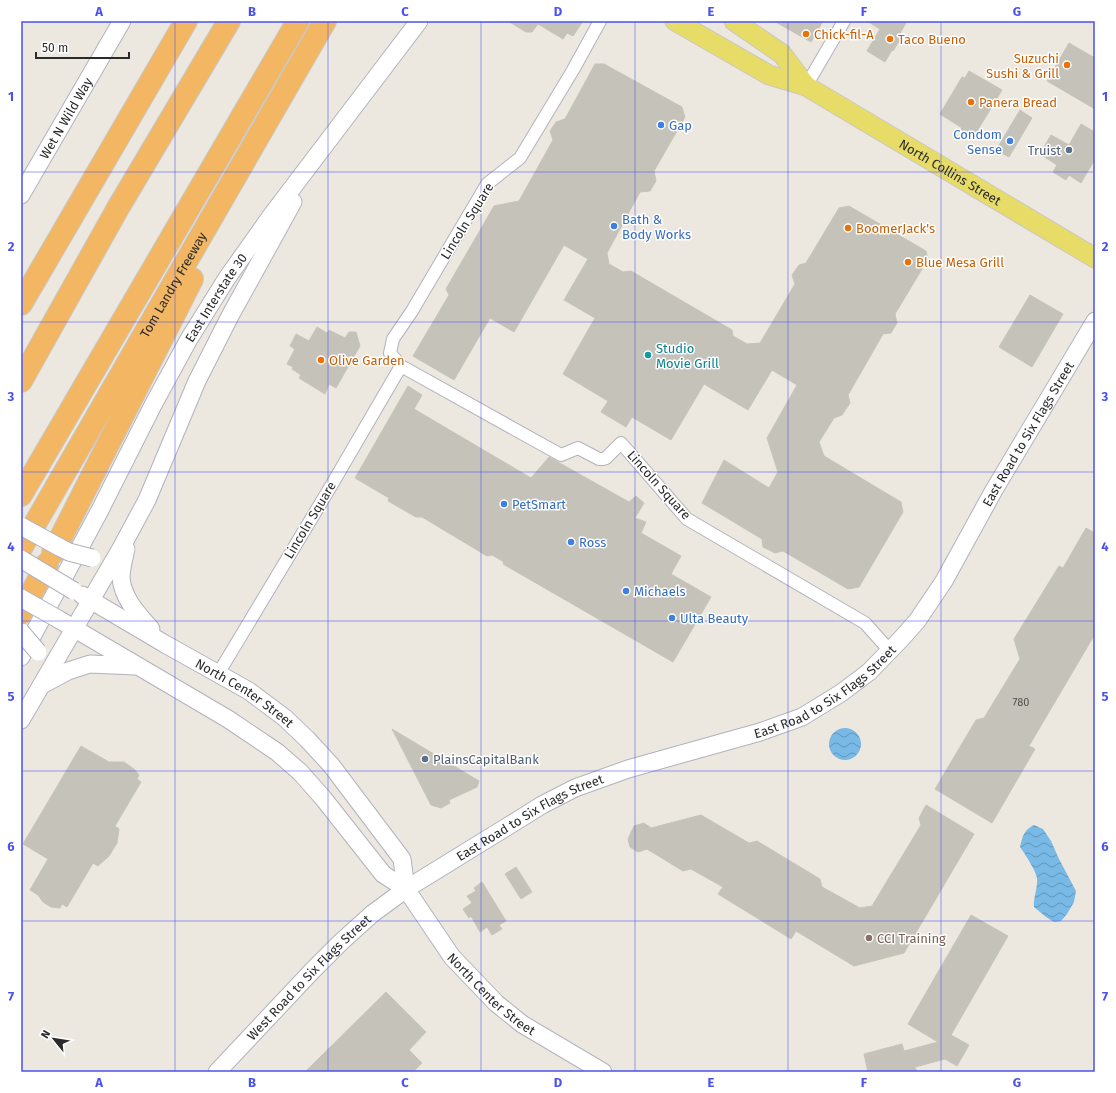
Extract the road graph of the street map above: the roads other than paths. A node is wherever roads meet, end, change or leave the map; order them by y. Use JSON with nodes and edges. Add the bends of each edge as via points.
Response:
{"nodes":[{"id":1,"x":122,"y":21,"type":"edge"},
{"id":2,"x":186,"y":21,"type":"edge"},
{"id":3,"x":229,"y":21,"type":"edge"},
{"id":4,"x":298,"y":21,"type":"edge"},
{"id":5,"x":419,"y":21,"type":"edge"},
{"id":6,"x":600,"y":21,"type":"edge"},
{"id":7,"x":675,"y":21,"type":"edge"},
{"id":8,"x":734,"y":21,"type":"edge"},
{"id":9,"x":844,"y":21,"type":"edge"},
{"id":10,"x":324,"y":22,"type":"edge"},
{"id":11,"x":806,"y":86,"type":"junction"},
{"id":12,"x":325,"y":146,"type":"junction"},
{"id":13,"x":21,"y":195,"type":"edge"},
{"id":14,"x":1095,"y":258,"type":"edge"},
{"id":15,"x":21,"y":304,"type":"edge"},
{"id":16,"x":1095,"y":322,"type":"edge"},
{"id":17,"x":401,"y":366,"type":"junction"},
{"id":18,"x":21,"y":381,"type":"edge"},
{"id":19,"x":21,"y":495,"type":"edge"},
{"id":20,"x":21,"y":526,"type":"edge"},
{"id":21,"x":124,"y":543,"type":"junction"},
{"id":22,"x":21,"y":548,"type":"edge"},
{"id":23,"x":21,"y":559,"type":"edge"},
{"id":24,"x":21,"y":598,"type":"edge"},
{"id":25,"x":92,"y":600,"type":"junction"},
{"id":26,"x":21,"y":613,"type":"edge"},
{"id":27,"x":74,"y":629,"type":"junction"},
{"id":28,"x":21,"y":632,"type":"edge"},
{"id":29,"x":165,"y":644,"type":"junction"},
{"id":30,"x":890,"y":651,"type":"junction"},
{"id":31,"x":21,"y":657,"type":"edge"},
{"id":32,"x":138,"y":666,"type":"junction"},
{"id":33,"x":218,"y":674,"type":"junction"},
{"id":34,"x":40,"y":686,"type":"junction"},
{"id":35,"x":21,"y":720,"type":"edge"},
{"id":36,"x":406,"y":889,"type":"junction"},
{"id":37,"x":217,"y":1072,"type":"edge"},
{"id":38,"x":602,"y":1072,"type":"edge"}],
"edges":[{"from":1,"to":13,"type":"main road","name":"Wet N Wild Way"},
{"from":2,"to":15,"type":"highway"},
{"from":3,"to":18,"type":"highway","via":[[118,208]]},
{"from":4,"to":19,"type":"highway"},
{"from":5,"to":12,"type":"main road","name":"East Interstate 30"},
{"from":6,"to":17,"type":"street","name":"Lincoln Square","via":[[520,158],[487,184],[393,339],[390,353]]},
{"from":7,"to":11,"type":"main road","name":"North Collins Street","via":[[768,75]]},
{"from":8,"to":11,"type":"main road","name":"North Collins Street","via":[[782,54]]},
{"from":9,"to":11,"type":"street"},
{"from":10,"to":22,"type":"highway","name":"Tom Landry Freeway"},
{"from":10,"to":26,"type":"highway"},
{"from":11,"to":14,"type":"main road","name":"North Collins Street"},
{"from":12,"to":21,"type":"main road","via":[[230,316],[197,381],[147,500]]},
{"from":12,"to":31,"type":"main road","name":"East Interstate 30","via":[[227,278],[189,339]]},
{"from":16,"to":30,"type":"main road","name":"East Road to Six Flags Street","via":[[994,490],[944,581],[917,621]]},
{"from":17,"to":30,"type":"street","name":"Lincoln Square","via":[[561,455],[578,448],[603,459],[621,443],[687,519],[865,623]]},
{"from":17,"to":33,"type":"street","name":"Lincoln Square"},
{"from":20,"to":21,"type":"main road","bridge":true,"via":[[69,552],[92,558],[101,556]]},
{"from":21,"to":25,"type":"main road"},
{"from":21,"to":29,"type":"main road","via":[[121,577],[124,590],[134,610]]},
{"from":23,"to":25,"type":"main road","name":"North Center Street","bridge":true},
{"from":24,"to":27,"type":"main road","name":"North Center Street","bridge":true},
{"from":25,"to":27,"type":"main road"},
{"from":25,"to":29,"type":"main road","name":"North Center Street"},
{"from":27,"to":32,"type":"main road","name":"North Center Street"},
{"from":27,"to":34,"type":"main road"},
{"from":28,"to":34,"type":"main road","bridge":true,"via":[[41,659],[43,675]]},
{"from":29,"to":33,"type":"main road","name":"North Center Street"},
{"from":30,"to":36,"type":"main road","name":"East Road to Six Flags Street","via":[[869,672],[841,693],[802,717],[760,732],[628,769],[575,788]]},
{"from":32,"to":34,"type":"main road","via":[[90,664],[68,671]]},
{"from":32,"to":36,"type":"main road","name":"North Center Street","via":[[228,719],[277,752],[300,772],[323,798],[383,874]]},
{"from":33,"to":36,"type":"main road","name":"North Center Street","via":[[248,691],[285,718],[331,765],[402,859]]},
{"from":34,"to":35,"type":"main road"},
{"from":36,"to":37,"type":"main road","name":"West Road to Six Flags Street","via":[[372,914],[341,942]]},
{"from":36,"to":38,"type":"main road","name":"North Center Street","via":[[452,957],[496,1003],[522,1024]]}]}
